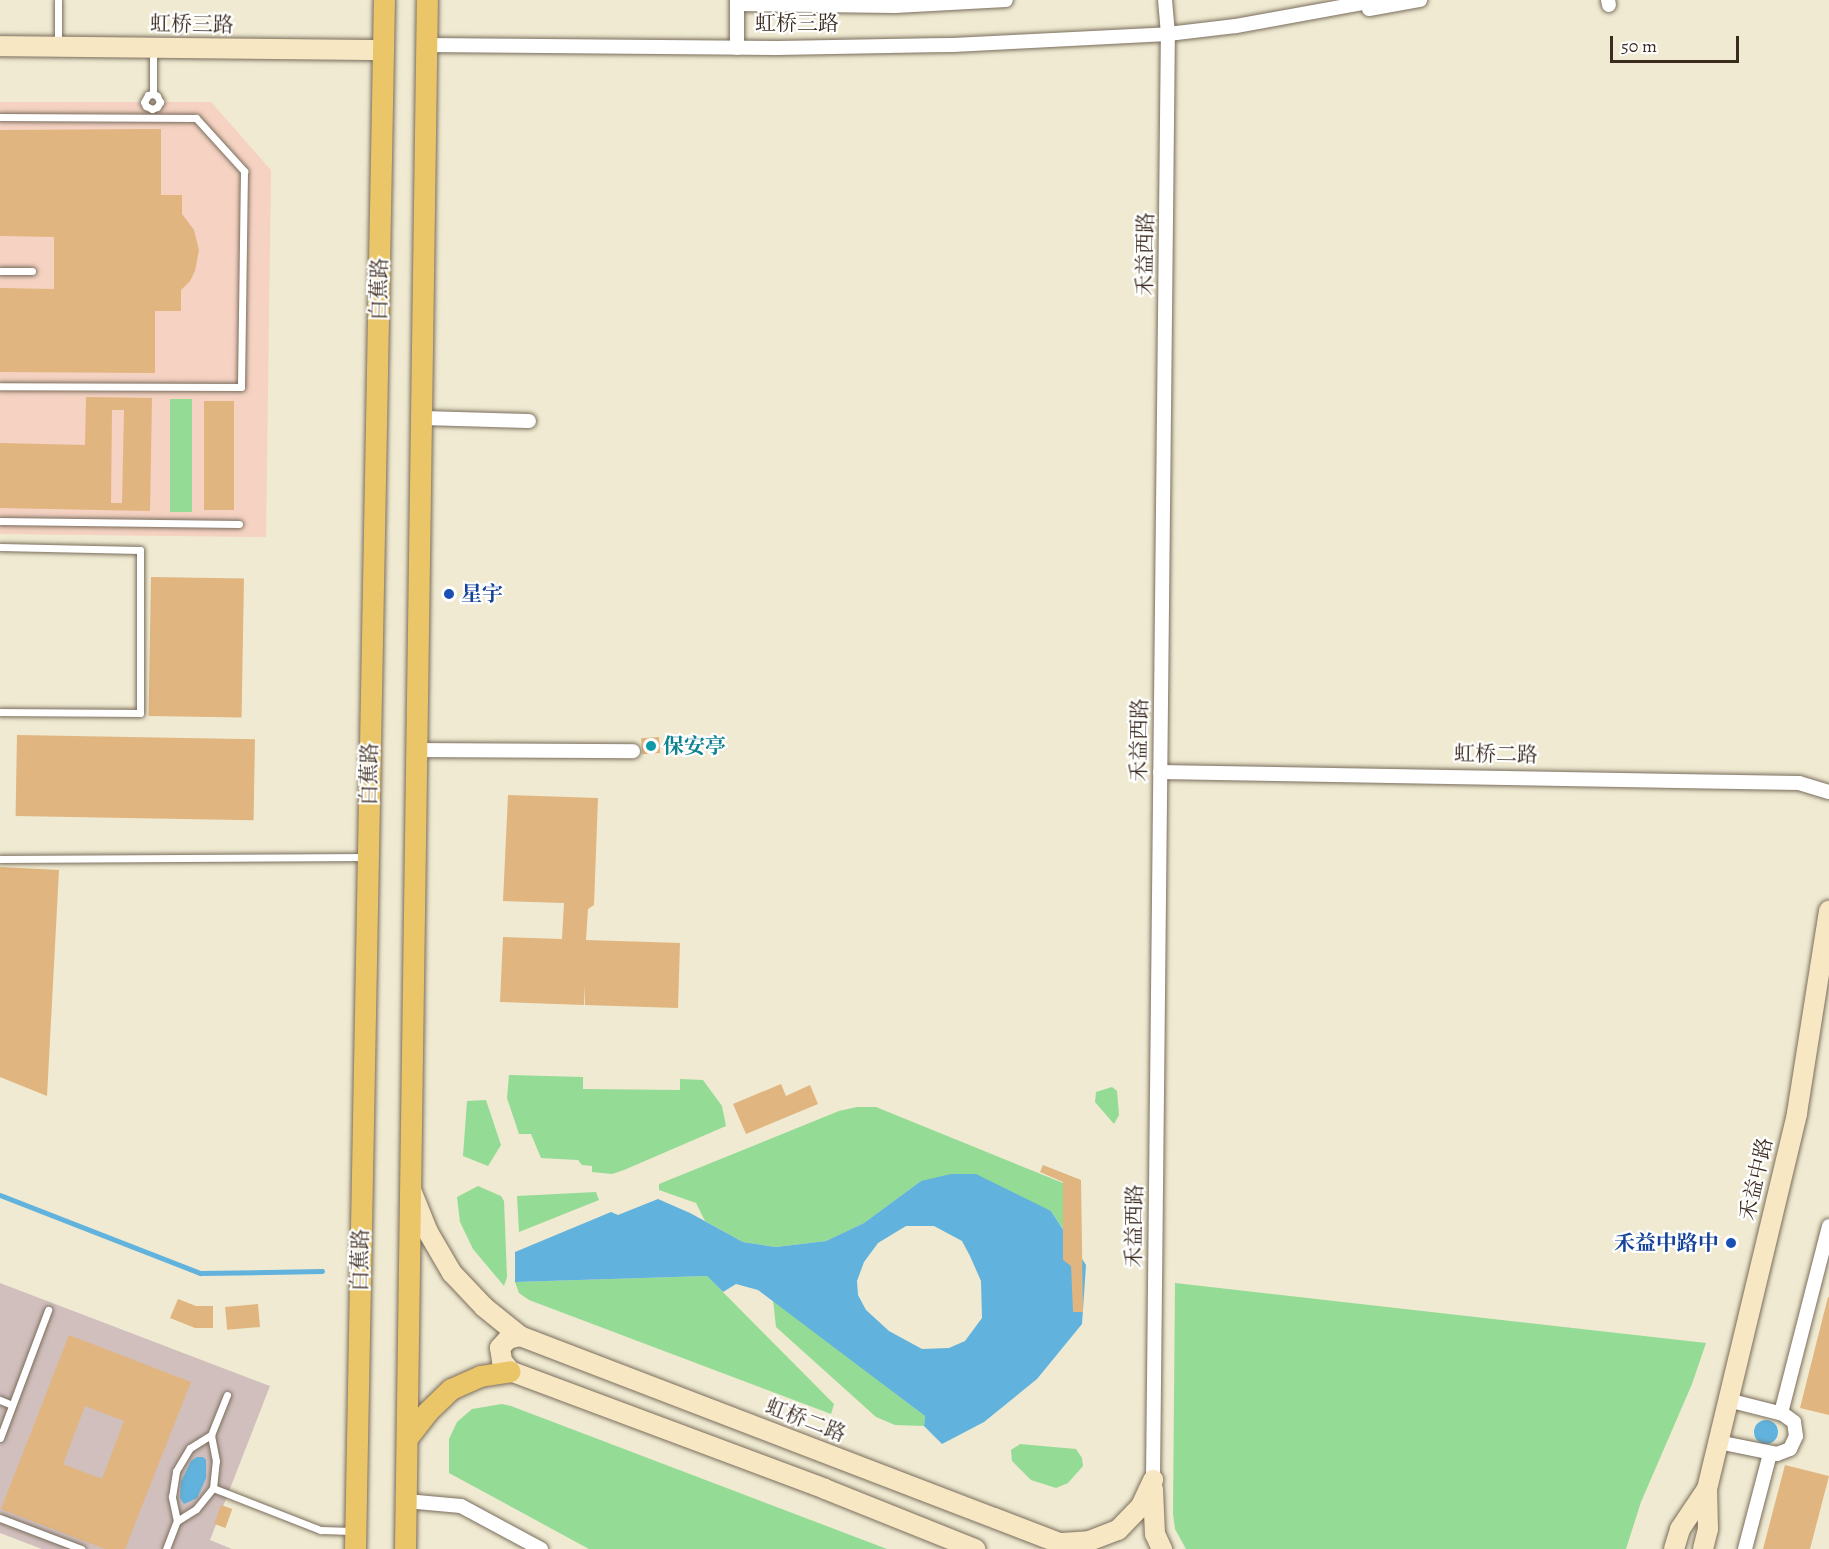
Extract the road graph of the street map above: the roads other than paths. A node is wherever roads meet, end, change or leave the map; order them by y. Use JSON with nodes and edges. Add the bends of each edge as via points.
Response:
{"nodes":[{"id":1,"x":58,"y":0,"type":"edge"},
{"id":2,"x":384,"y":0,"type":"edge"},
{"id":3,"x":427,"y":0,"type":"edge"},
{"id":4,"x":1006,"y":0,"type":"edge"},
{"id":5,"x":1165,"y":0,"type":"edge"},
{"id":6,"x":1379,"y":0,"type":"edge"},
{"id":7,"x":1420,"y":0,"type":"edge"},
{"id":8,"x":737,"y":2,"type":"edge"},
{"id":9,"x":1168,"y":34,"type":"junction"},
{"id":10,"x":426,"y":45,"type":"junction"},
{"id":11,"x":0,"y":46,"type":"edge"},
{"id":12,"x":58,"y":46,"type":"junction"},
{"id":13,"x":153,"y":47,"type":"junction"},
{"id":14,"x":737,"y":48,"type":"junction"},
{"id":15,"x":384,"y":50,"type":"junction"},
{"id":16,"x":152,"y":113,"type":"junction"},
{"id":17,"x":0,"y":117,"type":"edge"},
{"id":18,"x":0,"y":271,"type":"edge"},
{"id":19,"x":32,"y":271,"type":"dead end"},
{"id":20,"x":0,"y":386,"type":"edge"},
{"id":21,"x":421,"y":418,"type":"junction"},
{"id":22,"x":529,"y":421,"type":"dead end"},
{"id":23,"x":0,"y":521,"type":"edge"},
{"id":24,"x":239,"y":524,"type":"dead end"},
{"id":25,"x":0,"y":547,"type":"edge"},
{"id":26,"x":0,"y":711,"type":"edge"},
{"id":27,"x":417,"y":750,"type":"junction"},
{"id":28,"x":633,"y":751,"type":"dead end"},
{"id":29,"x":1160,"y":772,"type":"junction"},
{"id":30,"x":1829,"y":792,"type":"edge"},
{"id":31,"x":367,"y":857,"type":"junction"},
{"id":32,"x":0,"y":859,"type":"edge"},
{"id":33,"x":1829,"y":911,"type":"edge"},
{"id":34,"x":411,"y":1190,"type":"junction"},
{"id":35,"x":1829,"y":1226,"type":"edge"},
{"id":36,"x":48,"y":1310,"type":"dead end"},
{"id":37,"x":520,"y":1336,"type":"junction"},
{"id":38,"x":510,"y":1371,"type":"junction"},
{"id":39,"x":226,"y":1395,"type":"dead end"},
{"id":40,"x":0,"y":1400,"type":"edge"},
{"id":41,"x":1728,"y":1401,"type":"junction"},
{"id":42,"x":12,"y":1405,"type":"junction"},
{"id":43,"x":1781,"y":1413,"type":"junction"},
{"id":44,"x":211,"y":1435,"type":"junction"},
{"id":45,"x":0,"y":1437,"type":"edge"},
{"id":46,"x":407,"y":1438,"type":"junction"},
{"id":47,"x":1718,"y":1442,"type":"junction"},
{"id":48,"x":1770,"y":1454,"type":"junction"},
{"id":49,"x":1153,"y":1480,"type":"junction"},
{"id":50,"x":213,"y":1488,"type":"junction"},
{"id":51,"x":1707,"y":1489,"type":"junction"},
{"id":52,"x":406,"y":1501,"type":"junction"},
{"id":53,"x":0,"y":1518,"type":"edge"},
{"id":54,"x":177,"y":1521,"type":"junction"},
{"id":55,"x":355,"y":1540,"type":"edge"},
{"id":56,"x":1067,"y":1546,"type":"edge"},
{"id":57,"x":81,"y":1549,"type":"edge"},
{"id":58,"x":166,"y":1549,"type":"edge"},
{"id":59,"x":405,"y":1549,"type":"edge"},
{"id":60,"x":541,"y":1549,"type":"edge"},
{"id":61,"x":975,"y":1549,"type":"edge"},
{"id":62,"x":1162,"y":1549,"type":"edge"},
{"id":63,"x":1674,"y":1549,"type":"edge"},
{"id":64,"x":1703,"y":1549,"type":"edge"},
{"id":65,"x":1745,"y":1549,"type":"edge"}],
"edges":[{"from":1,"to":12,"type":"lane"},
{"from":2,"to":15,"type":"main road","name":"白蕉路"},
{"from":3,"to":10,"type":"main road","name":"白蕉路"},
{"from":4,"to":8,"type":"street","via":[[895,6]]},
{"from":5,"to":9,"type":"street","name":"禾益西路"},
{"from":6,"to":9,"type":"street","name":"虹桥三路"},
{"from":7,"to":9,"type":"street","name":"虹桥三路","via":[[1236,32]]},
{"from":8,"to":14,"type":"street"},
{"from":9,"to":14,"type":"street","name":"虹桥三路","via":[[953,45]]},
{"from":9,"to":29,"type":"street","name":"禾益西路"},
{"from":10,"to":14,"type":"street","name":"虹桥三路"},
{"from":10,"to":21,"type":"main road","name":"白蕉路"},
{"from":11,"to":12,"type":"street","name":"虹桥三路"},
{"from":12,"to":13,"type":"street","name":"虹桥三路"},
{"from":13,"to":15,"type":"street","name":"虹桥三路"},
{"from":13,"to":16,"type":"lane","via":[[153,94],[144,102]]},
{"from":15,"to":31,"type":"main road","name":"白蕉路"},
{"from":16,"to":17,"type":"lane"},
{"from":16,"to":20,"type":"lane","via":[[195,118],[244,171],[241,387]]},
{"from":18,"to":19,"type":"lane"},
{"from":21,"to":22,"type":"street"},
{"from":21,"to":27,"type":"main road","name":"白蕉路"},
{"from":23,"to":24,"type":"lane"},
{"from":25,"to":26,"type":"lane","via":[[140,550],[140,712]]},
{"from":27,"to":28,"type":"street"},
{"from":27,"to":34,"type":"main road","name":"白蕉路"},
{"from":29,"to":30,"type":"street","name":"虹桥二路","via":[[1799,783]]},
{"from":29,"to":49,"type":"street","name":"禾益西路"},
{"from":31,"to":32,"type":"lane"},
{"from":31,"to":55,"type":"main road","name":"白蕉路"},
{"from":33,"to":41,"type":"street","name":"禾益中路","via":[[1797,1113]]},
{"from":34,"to":37,"type":"street","name":"虹桥二路","via":[[428,1232],[452,1273],[484,1307]]},
{"from":34,"to":46,"type":"main road","name":"白蕉路"},
{"from":35,"to":43,"type":"street"},
{"from":36,"to":42,"type":"lane"},
{"from":37,"to":38,"type":"street","via":[[508,1339],[500,1348],[502,1361]]},
{"from":37,"to":56,"type":"street","name":"虹桥二路"},
{"from":38,"to":46,"type":"main road","via":[[480,1376],[451,1389]]},
{"from":38,"to":61,"type":"street"},
{"from":39,"to":44,"type":"lane"},
{"from":40,"to":42,"type":"lane"},
{"from":41,"to":43,"type":"street"},
{"from":41,"to":47,"type":"street","name":"禾益中路"},
{"from":42,"to":45,"type":"lane"},
{"from":43,"to":48,"type":"street","via":[[1794,1422],[1796,1436],[1790,1449]]},
{"from":44,"to":50,"type":"lane","via":[[216,1461]]},
{"from":44,"to":54,"type":"lane","via":[[190,1448],[176,1471],[172,1497]]},
{"from":46,"to":52,"type":"main road","name":"白蕉路"},
{"from":47,"to":48,"type":"street"},
{"from":47,"to":51,"type":"street","name":"禾益中路"},
{"from":48,"to":65,"type":"street"},
{"from":49,"to":56,"type":"street","via":[[1142,1506],[1118,1530]]},
{"from":49,"to":62,"type":"street","via":[[1155,1534]]},
{"from":50,"to":54,"type":"lane","via":[[196,1509]]},
{"from":50,"to":55,"type":"lane"},
{"from":51,"to":63,"type":"street","name":"禾益中路","via":[[1680,1528]]},
{"from":51,"to":64,"type":"street","name":"禾益中路","via":[[1708,1529]]},
{"from":52,"to":59,"type":"main road","name":"白蕉路"},
{"from":52,"to":60,"type":"street","via":[[461,1506]]},
{"from":53,"to":57,"type":"lane"},
{"from":54,"to":58,"type":"lane"}]}
